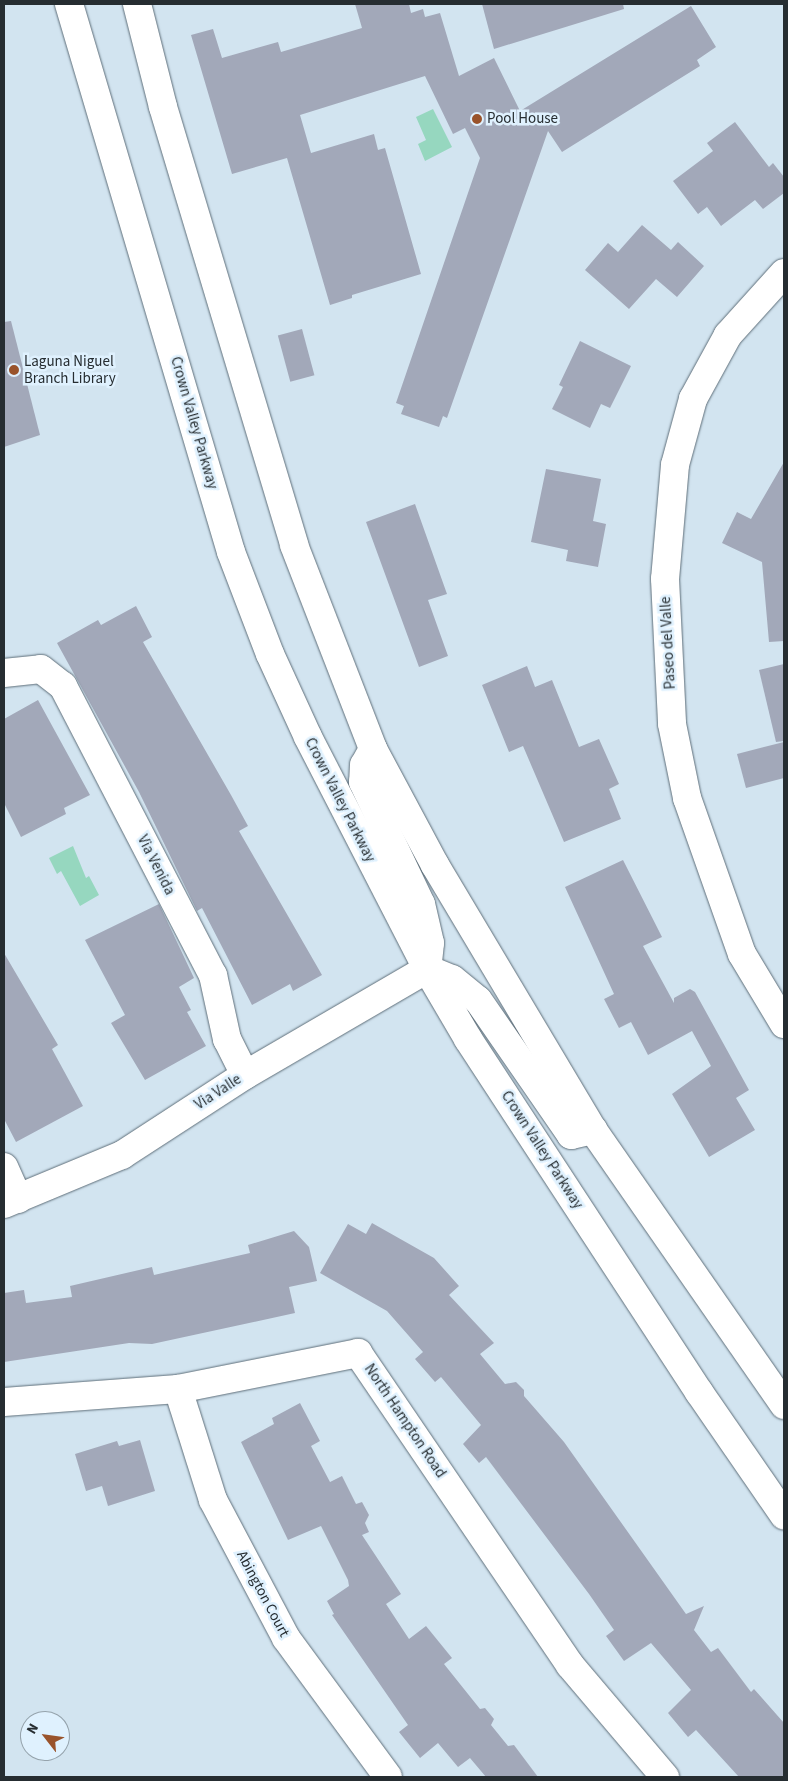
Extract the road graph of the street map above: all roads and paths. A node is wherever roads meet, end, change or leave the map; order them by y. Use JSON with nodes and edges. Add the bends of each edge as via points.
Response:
{"nodes":[{"id":1,"x":69,"y":4,"type":"edge"},
{"id":2,"x":137,"y":4,"type":"edge"},
{"id":3,"x":784,"y":273,"type":"edge"},
{"id":4,"x":4,"y":673,"type":"edge"},
{"id":5,"x":373,"y":749,"type":"junction"},
{"id":6,"x":427,"y":969,"type":"junction"},
{"id":7,"x":784,"y":1024,"type":"edge"},
{"id":8,"x":245,"y":1075,"type":"junction"},
{"id":9,"x":593,"y":1130,"type":"junction"},
{"id":10,"x":4,"y":1167,"type":"edge"},
{"id":11,"x":11,"y":1202,"type":"edge"},
{"id":12,"x":178,"y":1389,"type":"junction"},
{"id":13,"x":4,"y":1402,"type":"edge"},
{"id":14,"x":784,"y":1405,"type":"edge"},
{"id":15,"x":784,"y":1515,"type":"edge"},
{"id":16,"x":388,"y":1777,"type":"edge"},
{"id":17,"x":665,"y":1777,"type":"edge"}],
"edges":[{"from":1,"to":6,"type":"main road","name":"Crown Valley Parkway","via":[[232,552],[270,654],[308,737]]},
{"from":2,"to":5,"type":"main road","via":[[166,117],[294,544]]},
{"from":3,"to":7,"type":"main road","name":"Paseo del Valle","via":[[728,335],[693,399],[675,465],[665,579],[672,724],[687,798],[742,954]]},
{"from":4,"to":8,"type":"main road","name":"Via Venida","via":[[41,669],[64,686],[213,975],[227,1039]]},
{"from":5,"to":6,"type":"main road","via":[[364,765],[363,782],[421,904],[430,943]]},
{"from":5,"to":9,"type":"main road","via":[[435,866]]},
{"from":6,"to":8,"type":"main road","name":"Via Valle"},
{"from":6,"to":9,"type":"main road","via":[[460,984],[478,1000],[571,1135]]},
{"from":6,"to":15,"type":"main road","name":"Crown Valley Parkway","via":[[468,1039],[699,1392]]},
{"from":8,"to":11,"type":"main road","name":"Via Valle","via":[[122,1155]]},
{"from":9,"to":14,"type":"main road"},
{"from":10,"to":11,"type":"main road"},
{"from":12,"to":13,"type":"main road","name":"North Hampton Road"},
{"from":12,"to":16,"type":"main road","name":"Abington Court","via":[[213,1500],[286,1638]]},
{"from":12,"to":17,"type":"main road","name":"North Hampton Road","via":[[358,1353],[570,1665]]}]}
